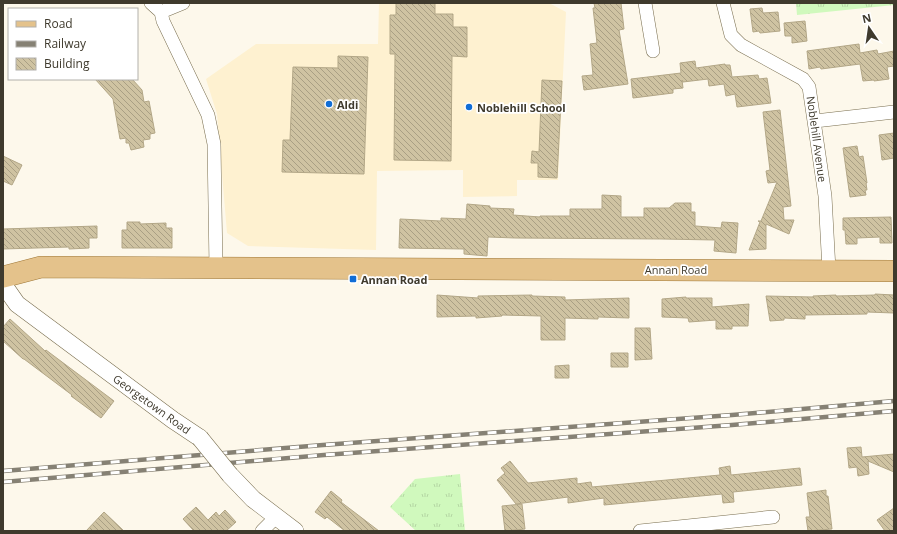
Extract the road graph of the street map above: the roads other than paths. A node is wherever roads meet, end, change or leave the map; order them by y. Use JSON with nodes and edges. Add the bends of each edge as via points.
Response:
{"nodes":[{"id":1,"x":151,"y":3,"type":"edge"},
{"id":2,"x":182,"y":3,"type":"edge"},
{"id":3,"x":645,"y":3,"type":"edge"},
{"id":4,"x":723,"y":3,"type":"edge"},
{"id":5,"x":161,"y":12,"type":"junction"},
{"id":6,"x":652,"y":51,"type":"dead end"},
{"id":7,"x":894,"y":112,"type":"edge"},
{"id":8,"x":815,"y":121,"type":"junction"},
{"id":9,"x":216,"y":267,"type":"junction"},
{"id":10,"x":829,"y":270,"type":"junction"},
{"id":11,"x":894,"y":271,"type":"edge"},
{"id":12,"x":3,"y":277,"type":"edge"},
{"id":13,"x":3,"y":284,"type":"edge"},
{"id":14,"x":276,"y":517,"type":"junction"},
{"id":15,"x":773,"y":517,"type":"dead end"},
{"id":16,"x":722,"y":527,"type":"edge"},
{"id":17,"x":262,"y":531,"type":"edge"},
{"id":18,"x":295,"y":531,"type":"edge"},
{"id":19,"x":640,"y":531,"type":"edge"}],
"edges":[{"from":1,"to":5,"type":"street"},
{"from":2,"to":5,"type":"street"},
{"from":3,"to":6,"type":"street"},
{"from":4,"to":8,"type":"street","name":"Noblehill Avenue","via":[[730,35],[741,45],[803,79],[809,87]]},
{"from":5,"to":9,"type":"street","via":[[208,116],[214,144]]},
{"from":7,"to":8,"type":"street"},
{"from":8,"to":10,"type":"street","name":"Noblehill Avenue","via":[[825,196]]},
{"from":9,"to":10,"type":"main road","name":"Annan Road"},
{"from":9,"to":12,"type":"main road","name":"Annan Road","via":[[42,267]]},
{"from":10,"to":11,"type":"main road","name":"Annan Road"},
{"from":13,"to":14,"type":"street","name":"Georgetown Road","bridge":true,"via":[[17,304],[200,438],[253,499]]},
{"from":14,"to":17,"type":"street"},
{"from":14,"to":18,"type":"street","name":"Georgetown Road"},
{"from":15,"to":16,"type":"street"},
{"from":16,"to":19,"type":"street"}]}
